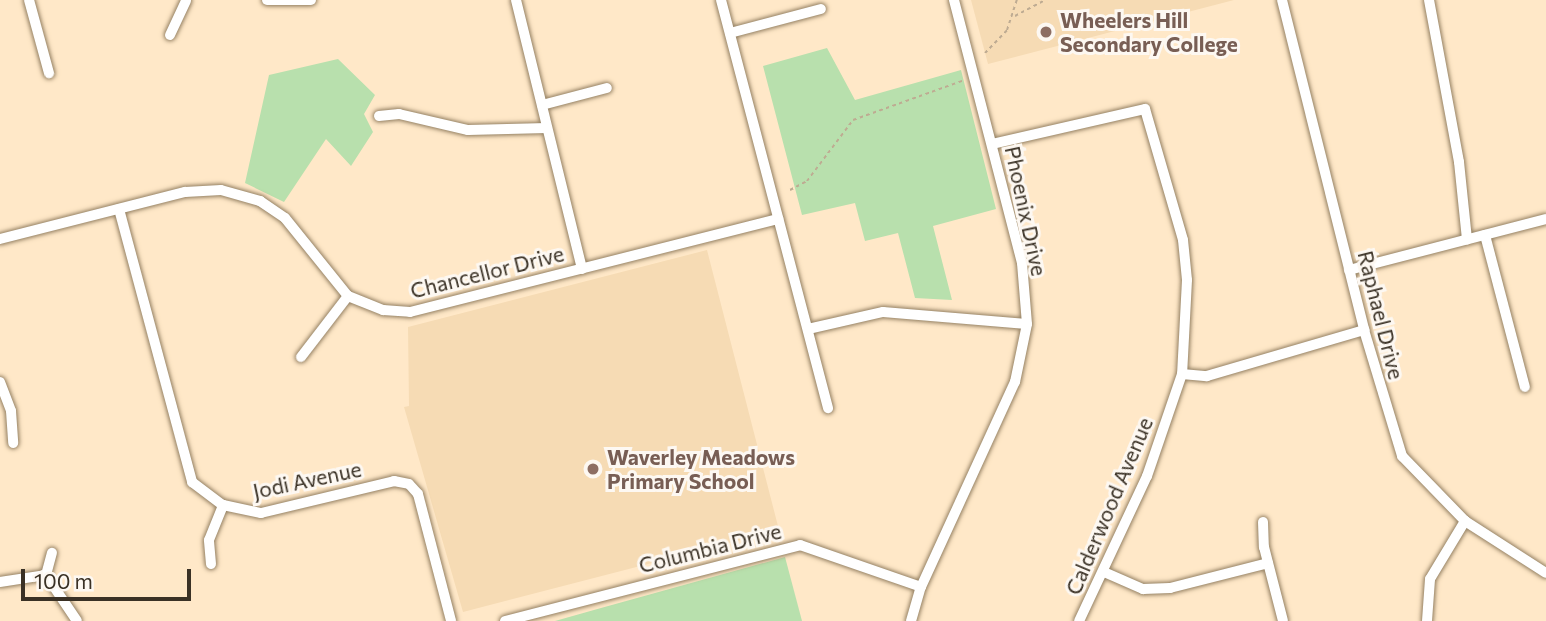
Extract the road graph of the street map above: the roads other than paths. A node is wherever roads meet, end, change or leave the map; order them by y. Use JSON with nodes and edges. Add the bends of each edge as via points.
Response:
{"nodes":[{"id":1,"x":29,"y":0,"type":"edge"},
{"id":2,"x":186,"y":0,"type":"edge"},
{"id":3,"x":267,"y":0,"type":"edge"},
{"id":4,"x":311,"y":0,"type":"edge"},
{"id":5,"x":516,"y":0,"type":"edge"},
{"id":6,"x":721,"y":0,"type":"edge"},
{"id":7,"x":954,"y":0,"type":"edge"},
{"id":8,"x":1282,"y":0,"type":"edge"},
{"id":9,"x":1429,"y":0,"type":"edge"},
{"id":10,"x":821,"y":9,"type":"dead end"},
{"id":11,"x":730,"y":33,"type":"junction"},
{"id":12,"x":170,"y":35,"type":"dead end"},
{"id":13,"x":48,"y":73,"type":"dead end"},
{"id":14,"x":607,"y":88,"type":"dead end"},
{"id":15,"x":542,"y":105,"type":"junction"},
{"id":16,"x":379,"y":116,"type":"dead end"},
{"id":17,"x":547,"y":128,"type":"junction"},
{"id":18,"x":992,"y":144,"type":"junction"},
{"id":19,"x":119,"y":209,"type":"junction"},
{"id":20,"x":778,"y":219,"type":"junction"},
{"id":21,"x":1546,"y":219,"type":"edge"},
{"id":22,"x":1485,"y":235,"type":"junction"},
{"id":23,"x":0,"y":239,"type":"edge"},
{"id":24,"x":1466,"y":240,"type":"junction"},
{"id":25,"x":582,"y":269,"type":"junction"},
{"id":26,"x":1349,"y":271,"type":"junction"},
{"id":27,"x":348,"y":296,"type":"junction"},
{"id":28,"x":1027,"y":324,"type":"junction"},
{"id":29,"x":808,"y":329,"type":"junction"},
{"id":30,"x":1364,"y":330,"type":"junction"},
{"id":31,"x":301,"y":357,"type":"dead end"},
{"id":32,"x":1182,"y":374,"type":"junction"},
{"id":33,"x":0,"y":382,"type":"edge"},
{"id":34,"x":1525,"y":387,"type":"dead end"},
{"id":35,"x":828,"y":408,"type":"dead end"},
{"id":36,"x":13,"y":443,"type":"dead end"},
{"id":37,"x":223,"y":505,"type":"junction"},
{"id":38,"x":1465,"y":521,"type":"junction"},
{"id":39,"x":1263,"y":522,"type":"dead end"},
{"id":40,"x":52,"y":553,"type":"dead end"},
{"id":41,"x":1268,"y":563,"type":"junction"},
{"id":42,"x":211,"y":564,"type":"dead end"},
{"id":43,"x":1104,"y":572,"type":"junction"},
{"id":44,"x":1546,"y":573,"type":"edge"},
{"id":45,"x":46,"y":575,"type":"junction"},
{"id":46,"x":0,"y":582,"type":"edge"},
{"id":47,"x":921,"y":587,"type":"junction"},
{"id":48,"x":77,"y":621,"type":"edge"},
{"id":49,"x":451,"y":621,"type":"edge"},
{"id":50,"x":505,"y":621,"type":"edge"},
{"id":51,"x":911,"y":621,"type":"edge"},
{"id":52,"x":1079,"y":621,"type":"edge"},
{"id":53,"x":1283,"y":621,"type":"edge"},
{"id":54,"x":1427,"y":621,"type":"edge"}],
"edges":[{"from":1,"to":13,"type":"street"},
{"from":2,"to":12,"type":"street"},
{"from":3,"to":4,"type":"street"},
{"from":5,"to":15,"type":"street"},
{"from":6,"to":11,"type":"street"},
{"from":7,"to":18,"type":"street","name":"Phoenix Drive"},
{"from":8,"to":26,"type":"street","name":"Raphael Drive"},
{"from":9,"to":24,"type":"street","via":[[1459,162]]},
{"from":10,"to":11,"type":"street"},
{"from":11,"to":20,"type":"street"},
{"from":14,"to":15,"type":"street"},
{"from":15,"to":17,"type":"street"},
{"from":16,"to":17,"type":"street","via":[[399,114],[468,130]]},
{"from":17,"to":25,"type":"street"},
{"from":18,"to":28,"type":"street","name":"Phoenix Drive","via":[[1022,263]]},
{"from":18,"to":32,"type":"street","name":"Calderwood Avenue","via":[[1144,109],[1183,240],[1187,280]]},
{"from":19,"to":23,"type":"street","name":"Chancellor Drive"},
{"from":19,"to":27,"type":"street","name":"Chancellor Drive","via":[[197,191],[221,190],[260,201],[285,218]]},
{"from":19,"to":37,"type":"street","name":"Jodi Avenue","via":[[186,468],[204,494]]},
{"from":20,"to":25,"type":"street","name":"Chancellor Drive"},
{"from":20,"to":29,"type":"street"},
{"from":21,"to":22,"type":"street"},
{"from":22,"to":24,"type":"street"},
{"from":22,"to":34,"type":"street"},
{"from":24,"to":26,"type":"street"},
{"from":25,"to":27,"type":"street","name":"Chancellor Drive","via":[[410,312],[383,310]]},
{"from":26,"to":30,"type":"street","name":"Raphael Drive"},
{"from":27,"to":31,"type":"street"},
{"from":28,"to":29,"type":"street","via":[[883,312]]},
{"from":28,"to":47,"type":"street","name":"Phoenix Drive","via":[[1015,382]]},
{"from":29,"to":35,"type":"street"},
{"from":30,"to":32,"type":"street","via":[[1208,376]]},
{"from":30,"to":38,"type":"street","name":"Raphael Drive","via":[[1402,456]]},
{"from":32,"to":43,"type":"street","name":"Calderwood Avenue","via":[[1147,476]]},
{"from":33,"to":36,"type":"street","via":[[11,411]]},
{"from":37,"to":42,"type":"street","via":[[209,540]]},
{"from":37,"to":49,"type":"street","name":"Jodi Avenue","via":[[261,513],[394,481],[409,484],[418,494]]},
{"from":38,"to":44,"type":"street","name":"Raphael Drive"},
{"from":38,"to":54,"type":"street","via":[[1430,579]]},
{"from":39,"to":41,"type":"street"},
{"from":40,"to":45,"type":"street"},
{"from":41,"to":43,"type":"street","via":[[1170,588],[1143,589]]},
{"from":41,"to":53,"type":"street"},
{"from":43,"to":52,"type":"street","name":"Calderwood Avenue"},
{"from":45,"to":46,"type":"street"},
{"from":45,"to":48,"type":"street"},
{"from":47,"to":50,"type":"street","name":"Columbia Drive","via":[[800,545]]},
{"from":47,"to":51,"type":"street","name":"Phoenix Drive"}]}
